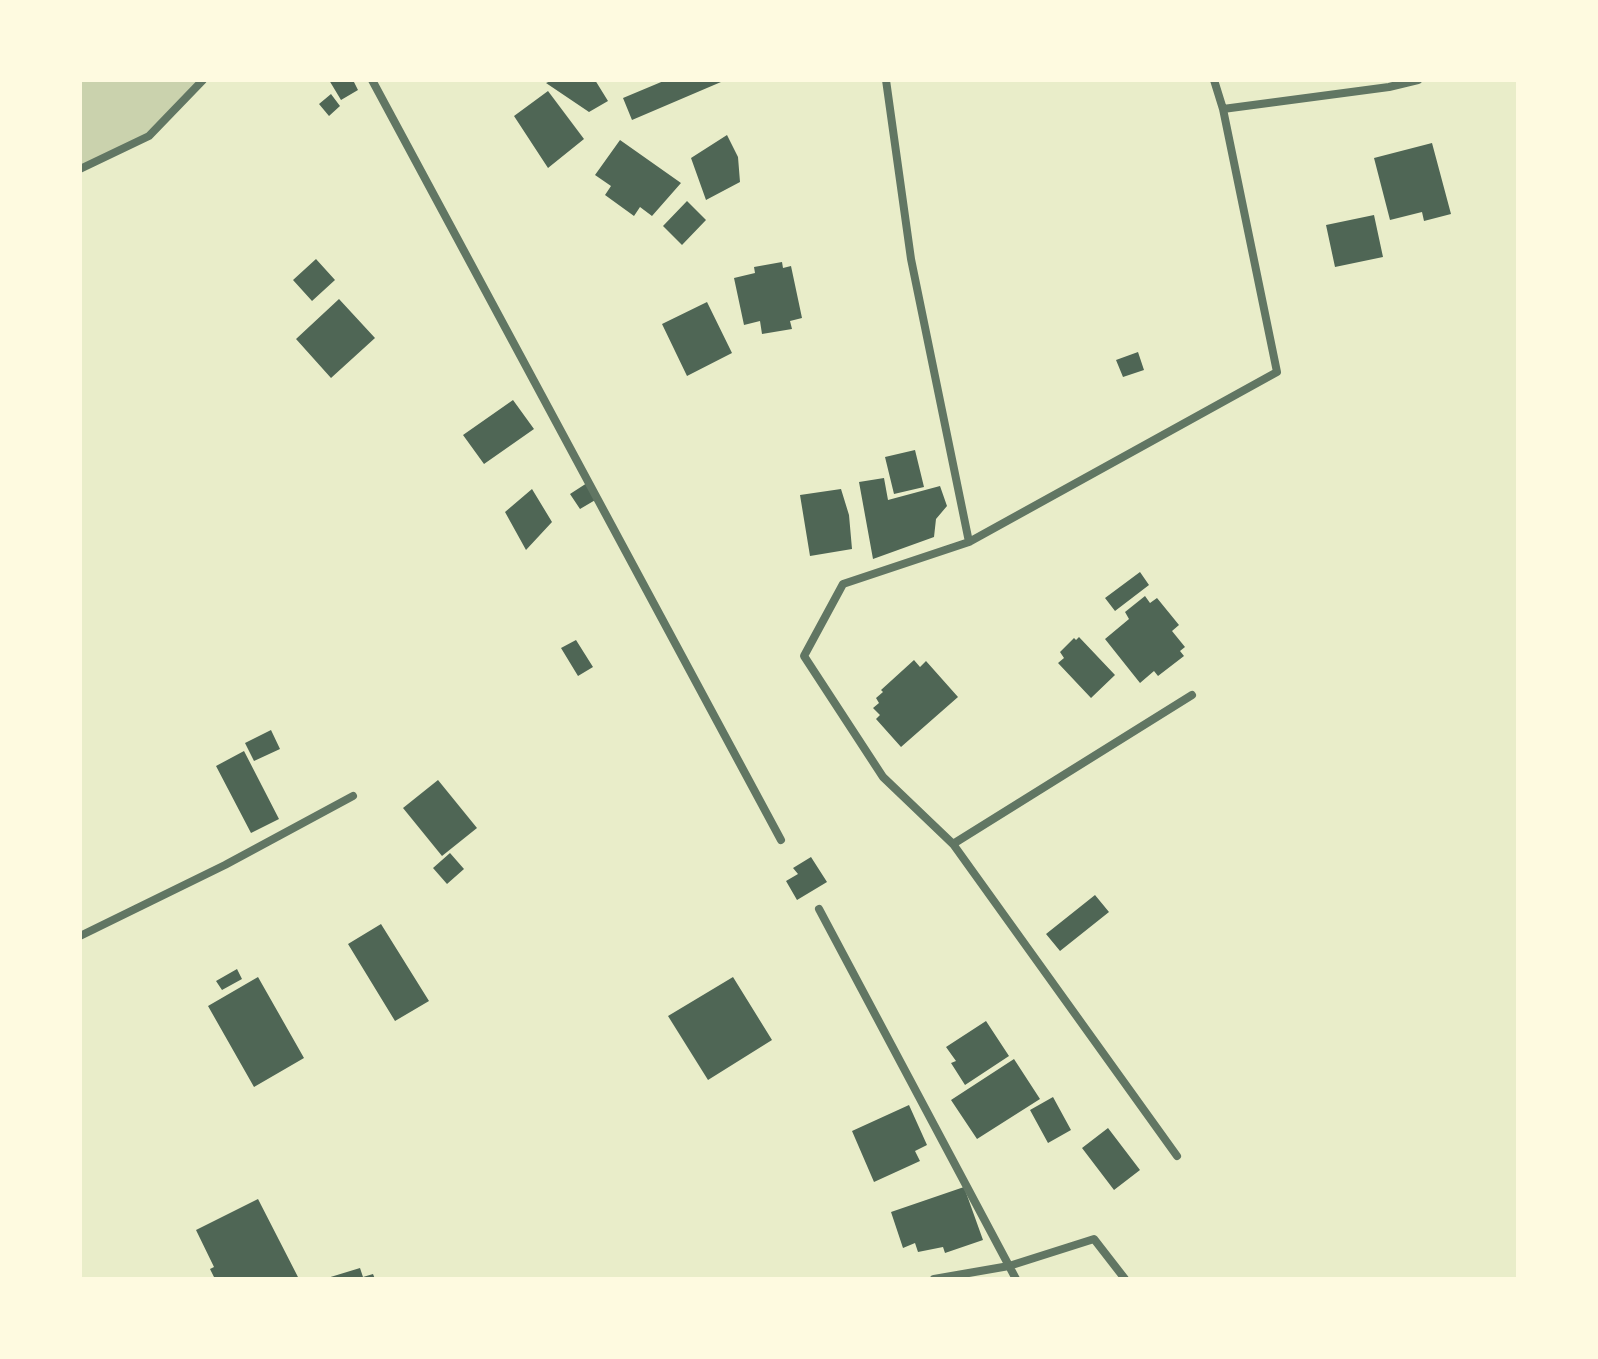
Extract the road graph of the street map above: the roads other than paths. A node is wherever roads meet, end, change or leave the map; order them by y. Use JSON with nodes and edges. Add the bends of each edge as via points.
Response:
{"nodes":[{"id":1,"x":203,"y":80,"type":"edge"},
{"id":2,"x":372,"y":80,"type":"edge"},
{"id":3,"x":886,"y":80,"type":"edge"},
{"id":4,"x":1214,"y":80,"type":"edge"},
{"id":5,"x":1418,"y":80,"type":"edge"},
{"id":6,"x":1223,"y":109,"type":"junction"},
{"id":7,"x":80,"y":169,"type":"edge"},
{"id":8,"x":969,"y":542,"type":"junction"},
{"id":9,"x":1192,"y":695,"type":"dead end"},
{"id":10,"x":353,"y":796,"type":"dead end"},
{"id":11,"x":781,"y":840,"type":"dead end"},
{"id":12,"x":953,"y":844,"type":"junction"},
{"id":13,"x":819,"y":909,"type":"dead end"},
{"id":14,"x":80,"y":936,"type":"edge"},
{"id":15,"x":1177,"y":1156,"type":"dead end"},
{"id":16,"x":1009,"y":1266,"type":"junction"},
{"id":17,"x":934,"y":1279,"type":"edge"},
{"id":18,"x":1016,"y":1279,"type":"edge"},
{"id":19,"x":1125,"y":1279,"type":"edge"}],
"edges":[{"from":1,"to":7,"type":"street","via":[[149,136]]},
{"from":2,"to":11,"type":"street"},
{"from":3,"to":8,"type":"street","via":[[911,259]]},
{"from":4,"to":6,"type":"street"},
{"from":5,"to":6,"type":"street"},
{"from":6,"to":8,"type":"street","via":[[1277,372]]},
{"from":8,"to":12,"type":"street","via":[[843,584],[804,656],[883,777]]},
{"from":9,"to":12,"type":"street"},
{"from":10,"to":14,"type":"street"},
{"from":12,"to":15,"type":"street"},
{"from":13,"to":16,"type":"street"},
{"from":16,"to":17,"type":"street"},
{"from":16,"to":18,"type":"street"},
{"from":16,"to":19,"type":"street","via":[[1094,1239]]}]}
